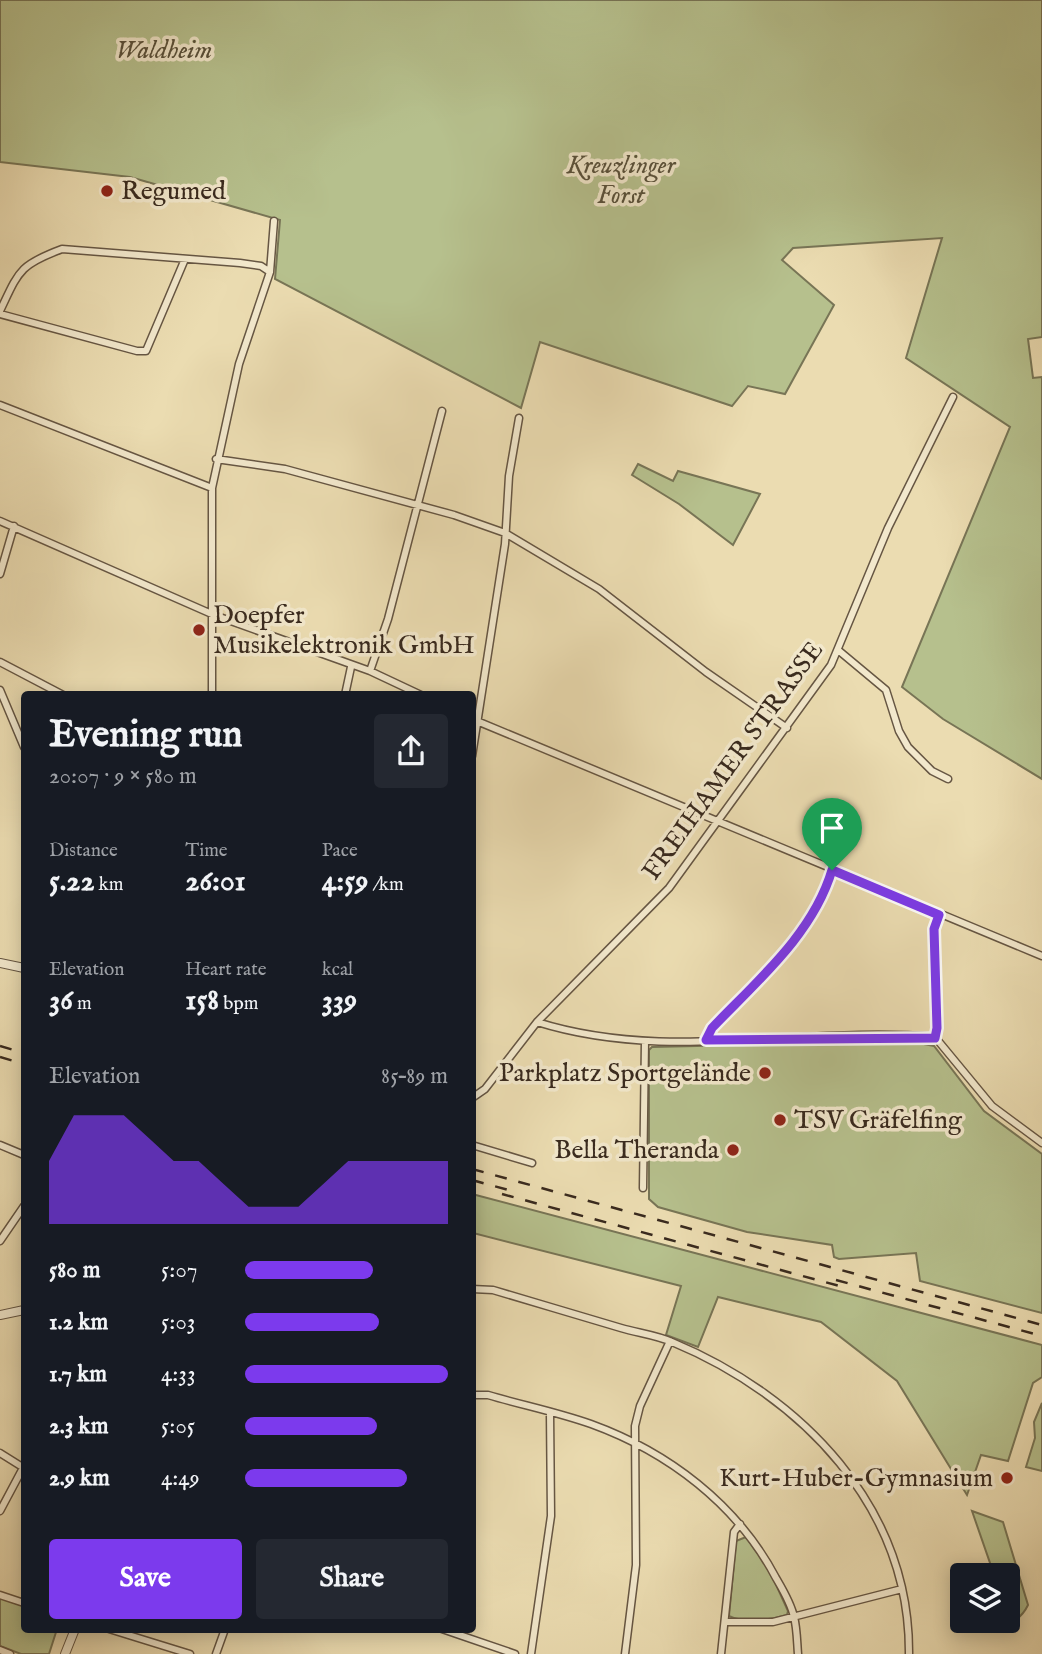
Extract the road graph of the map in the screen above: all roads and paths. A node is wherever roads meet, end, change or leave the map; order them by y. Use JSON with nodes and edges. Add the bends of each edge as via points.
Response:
{"nodes":[{"id":1,"x":274,"y":221,"type":"dead end"},
{"id":2,"x":185,"y":259,"type":"junction"},
{"id":3,"x":270,"y":272,"type":"junction"},
{"id":4,"x":0,"y":312,"type":"edge"},
{"id":5,"x":953,"y":397,"type":"dead end"},
{"id":6,"x":0,"y":405,"type":"edge"},
{"id":7,"x":442,"y":411,"type":"dead end"},
{"id":8,"x":519,"y":418,"type":"dead end"},
{"id":9,"x":216,"y":459,"type":"junction"},
{"id":10,"x":212,"y":488,"type":"junction"},
{"id":11,"x":417,"y":507,"type":"junction"},
{"id":12,"x":0,"y":521,"type":"edge"},
{"id":13,"x":14,"y":526,"type":"junction"},
{"id":14,"x":505,"y":533,"type":"junction"},
{"id":15,"x":0,"y":574,"type":"edge"},
{"id":16,"x":214,"y":615,"type":"junction"},
{"id":17,"x":838,"y":650,"type":"junction"},
{"id":18,"x":0,"y":662,"type":"edge"},
{"id":19,"x":351,"y":667,"type":"junction"},
{"id":20,"x":370,"y":671,"type":"junction"},
{"id":21,"x":0,"y":690,"type":"edge"},
{"id":22,"x":55,"y":691,"type":"edge"},
{"id":23,"x":212,"y":691,"type":"edge"},
{"id":24,"x":346,"y":691,"type":"edge"},
{"id":25,"x":412,"y":691,"type":"edge"},
{"id":26,"x":476,"y":714,"type":"edge"},
{"id":27,"x":476,"y":720,"type":"edge"},
{"id":28,"x":787,"y":728,"type":"junction"},
{"id":29,"x":21,"y":740,"type":"edge"},
{"id":30,"x":948,"y":779,"type":"dead end"},
{"id":31,"x":718,"y":822,"type":"junction"},
{"id":32,"x":832,"y":870,"type":"junction"},
{"id":33,"x":939,"y":915,"type":"junction"},
{"id":34,"x":1042,"y":956,"type":"edge"},
{"id":35,"x":0,"y":963,"type":"edge"},
{"id":36,"x":21,"y":967,"type":"edge"},
{"id":37,"x":537,"y":1021,"type":"junction"},
{"id":38,"x":935,"y":1038,"type":"junction"},
{"id":39,"x":706,"y":1040,"type":"junction"},
{"id":40,"x":645,"y":1041,"type":"junction"},
{"id":41,"x":476,"y":1095,"type":"edge"},
{"id":42,"x":1042,"y":1143,"type":"edge"},
{"id":43,"x":0,"y":1145,"type":"edge"},
{"id":44,"x":476,"y":1146,"type":"edge"},
{"id":45,"x":21,"y":1154,"type":"edge"},
{"id":46,"x":533,"y":1163,"type":"dead end"},
{"id":47,"x":643,"y":1188,"type":"dead end"},
{"id":48,"x":21,"y":1210,"type":"edge"},
{"id":49,"x":0,"y":1241,"type":"edge"},
{"id":50,"x":476,"y":1289,"type":"edge"},
{"id":51,"x":21,"y":1311,"type":"edge"},
{"id":52,"x":0,"y":1315,"type":"edge"},
{"id":53,"x":670,"y":1341,"type":"junction"},
{"id":54,"x":476,"y":1395,"type":"edge"},
{"id":55,"x":550,"y":1413,"type":"junction"},
{"id":56,"x":635,"y":1443,"type":"junction"},
{"id":57,"x":0,"y":1454,"type":"edge"},
{"id":58,"x":21,"y":1465,"type":"edge"},
{"id":59,"x":21,"y":1472,"type":"edge"},
{"id":60,"x":0,"y":1511,"type":"edge"},
{"id":61,"x":740,"y":1524,"type":"junction"},
{"id":62,"x":902,"y":1589,"type":"junction"},
{"id":63,"x":0,"y":1595,"type":"edge"},
{"id":64,"x":21,"y":1602,"type":"edge"},
{"id":65,"x":794,"y":1616,"type":"junction"},
{"id":66,"x":725,"y":1622,"type":"junction"},
{"id":67,"x":73,"y":1633,"type":"edge"},
{"id":68,"x":121,"y":1633,"type":"edge"},
{"id":69,"x":224,"y":1633,"type":"edge"},
{"id":70,"x":454,"y":1633,"type":"edge"},
{"id":71,"x":0,"y":1650,"type":"edge"},
{"id":72,"x":10,"y":1654,"type":"edge"},
{"id":73,"x":65,"y":1654,"type":"edge"},
{"id":74,"x":190,"y":1654,"type":"edge"},
{"id":75,"x":216,"y":1654,"type":"edge"},
{"id":76,"x":515,"y":1654,"type":"edge"},
{"id":77,"x":531,"y":1654,"type":"edge"},
{"id":78,"x":625,"y":1654,"type":"edge"},
{"id":79,"x":721,"y":1654,"type":"edge"},
{"id":80,"x":798,"y":1654,"type":"edge"},
{"id":81,"x":909,"y":1654,"type":"edge"}],
"edges":[{"from":1,"to":3,"type":"street"},
{"from":2,"to":3,"type":"street","via":[[261,266]]},
{"from":2,"to":4,"type":"street","via":[[62,249],[18,272]]},
{"from":2,"to":4,"type":"street","via":[[146,351]]},
{"from":3,"to":9,"type":"street","via":[[239,365]]},
{"from":5,"to":17,"type":"street","name":"FREIHAMER STRASSE","via":[[888,528]]},
{"from":6,"to":10,"type":"street"},
{"from":7,"to":11,"type":"street"},
{"from":8,"to":14,"type":"street"},
{"from":9,"to":10,"type":"street"},
{"from":9,"to":11,"type":"street","via":[[285,469]]},
{"from":10,"to":16,"type":"street"},
{"from":11,"to":14,"type":"street"},
{"from":11,"to":20,"type":"street"},
{"from":12,"to":13,"type":"street"},
{"from":13,"to":15,"type":"street"},
{"from":13,"to":16,"type":"street"},
{"from":14,"to":26,"type":"street"},
{"from":14,"to":28,"type":"street","via":[[599,589]]},
{"from":16,"to":19,"type":"street"},
{"from":16,"to":23,"type":"street"},
{"from":17,"to":28,"type":"street","name":"FREIHAMER STRASSE"},
{"from":17,"to":30,"type":"street","via":[[886,690],[908,747],[932,771]]},
{"from":18,"to":22,"type":"street"},
{"from":19,"to":20,"type":"street"},
{"from":19,"to":24,"type":"street"},
{"from":20,"to":25,"type":"street"},
{"from":21,"to":29,"type":"street"},
{"from":27,"to":31,"type":"street"},
{"from":28,"to":31,"type":"street","name":"FREIHAMER STRASSE"},
{"from":31,"to":32,"type":"street"},
{"from":31,"to":37,"type":"street","name":"FREIHAMER STRASSE","via":[[669,888]]},
{"from":32,"to":33,"type":"street"},
{"from":32,"to":39,"type":"street","via":[[825,894],[799,933]]},
{"from":33,"to":34,"type":"street"},
{"from":33,"to":38,"type":"street","via":[[934,929]]},
{"from":35,"to":36,"type":"street"},
{"from":37,"to":40,"type":"street","via":[[574,1033]]},
{"from":37,"to":41,"type":"street","name":"FREIHAMER STRASSE"},
{"from":38,"to":39,"type":"street"},
{"from":38,"to":42,"type":"street","via":[[992,1105]]},
{"from":39,"to":40,"type":"street"},
{"from":40,"to":47,"type":"street"},
{"from":43,"to":45,"type":"street"},
{"from":44,"to":46,"type":"street"},
{"from":48,"to":49,"type":"street"},
{"from":50,"to":53,"type":"street","via":[[493,1290]]},
{"from":51,"to":52,"type":"street"},
{"from":53,"to":56,"type":"street","via":[[640,1406]]},
{"from":53,"to":62,"type":"street","via":[[733,1370],[769,1395],[842,1466],[866,1497],[887,1537]]},
{"from":54,"to":55,"type":"street"},
{"from":55,"to":56,"type":"street"},
{"from":55,"to":77,"type":"street","via":[[551,1516]]},
{"from":56,"to":61,"type":"street","via":[[677,1467]]},
{"from":56,"to":78,"type":"street","via":[[636,1565]]},
{"from":57,"to":58,"type":"street"},
{"from":59,"to":60,"type":"street"},
{"from":61,"to":65,"type":"street","via":[[768,1562]]},
{"from":61,"to":66,"type":"street","via":[[733,1532]]},
{"from":62,"to":65,"type":"street"},
{"from":62,"to":81,"type":"street"},
{"from":63,"to":64,"type":"street"},
{"from":65,"to":66,"type":"street","via":[[773,1622]]},
{"from":65,"to":80,"type":"street"},
{"from":66,"to":79,"type":"street"},
{"from":67,"to":73,"type":"street"},
{"from":68,"to":74,"type":"street"},
{"from":69,"to":75,"type":"street"},
{"from":70,"to":76,"type":"street"},
{"from":71,"to":72,"type":"street"}]}
